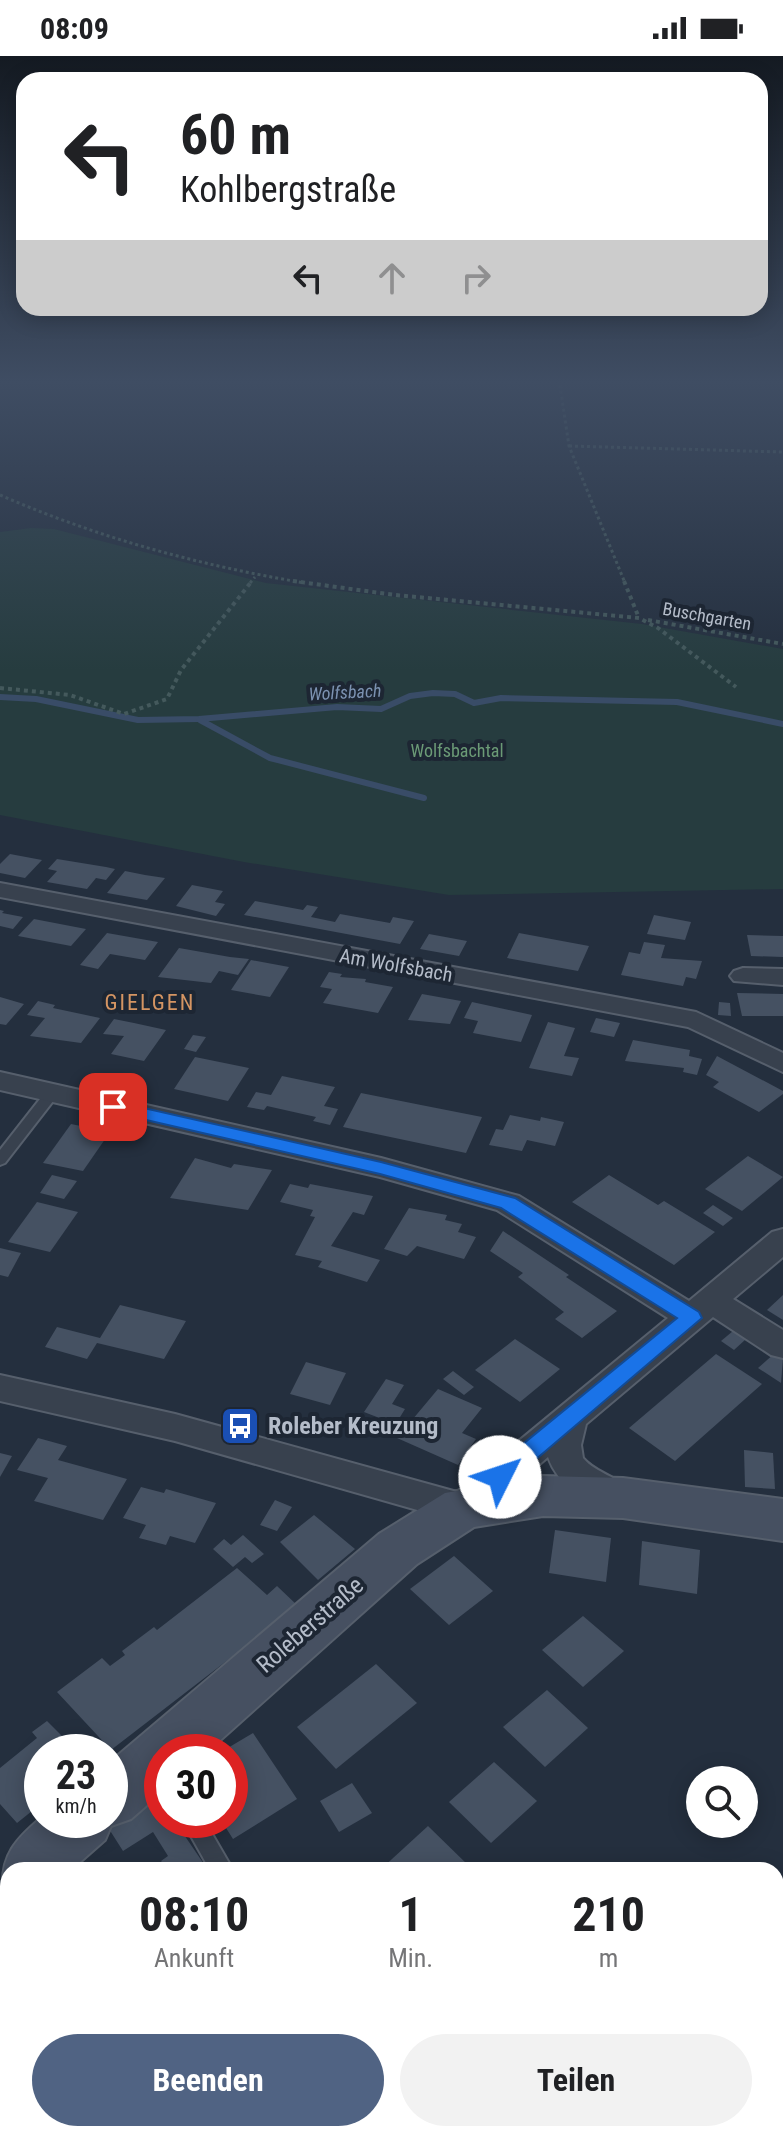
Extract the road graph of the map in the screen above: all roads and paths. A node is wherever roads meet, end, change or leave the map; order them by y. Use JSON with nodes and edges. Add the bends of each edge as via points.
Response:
{"nodes":[{"id":1,"x":581,"y":476,"type":"edge"},
{"id":2,"x":0,"y":495,"type":"edge"},
{"id":3,"x":255,"y":577,"type":"junction"},
{"id":4,"x":639,"y":618,"type":"junction"},
{"id":5,"x":783,"y":644,"type":"edge"},
{"id":6,"x":736,"y":687,"type":"dead end"},
{"id":7,"x":0,"y":688,"type":"edge"},
{"id":8,"x":0,"y":890,"type":"edge"},
{"id":9,"x":743,"y":976,"type":"dead end"},
{"id":10,"x":783,"y":977,"type":"edge"},
{"id":11,"x":783,"y":1064,"type":"edge"},
{"id":12,"x":0,"y":1081,"type":"edge"},
{"id":13,"x":52,"y":1093,"type":"junction"},
{"id":14,"x":0,"y":1160,"type":"edge"},
{"id":15,"x":783,"y":1240,"type":"edge"},
{"id":16,"x":702,"y":1309,"type":"junction"},
{"id":17,"x":783,"y":1346,"type":"edge"},
{"id":18,"x":0,"y":1388,"type":"edge"},
{"id":19,"x":572,"y":1415,"type":"junction"},
{"id":20,"x":623,"y":1498,"type":"junction"},
{"id":21,"x":463,"y":1508,"type":"junction"},
{"id":22,"x":783,"y":1520,"type":"edge"},
{"id":23,"x":190,"y":1734,"type":"edge"},
{"id":24,"x":144,"y":1773,"type":"edge"},
{"id":25,"x":128,"y":1785,"type":"edge"},
{"id":26,"x":63,"y":1838,"type":"edge"},
{"id":27,"x":203,"y":1838,"type":"edge"},
{"id":28,"x":34,"y":1862,"type":"edge"},
{"id":29,"x":217,"y":1862,"type":"edge"}],
"edges":[{"from":1,"to":4,"type":"path","name":"Buschgarten"},
{"from":2,"to":3,"type":"path","via":[[86,533]]},
{"from":3,"to":4,"type":"path"},
{"from":3,"to":7,"type":"path","via":[[181,670],[167,699],[124,714],[70,695]]},
{"from":4,"to":5,"type":"path","name":"Buschgarten"},
{"from":4,"to":6,"type":"path"},
{"from":8,"to":11,"type":"street","name":"Am Wolfsbach","via":[[696,1020]]},
{"from":9,"to":10,"type":"street"},
{"from":12,"to":13,"type":"street"},
{"from":13,"to":14,"type":"lane"},
{"from":13,"to":16,"type":"street","via":[[381,1168],[508,1203]]},
{"from":15,"to":16,"type":"street"},
{"from":16,"to":17,"type":"street"},
{"from":16,"to":19,"type":"street"},
{"from":18,"to":21,"type":"street","via":[[230,1441]]},
{"from":19,"to":20,"type":"street","via":[[561,1441],[567,1462],[579,1480]]},
{"from":19,"to":21,"type":"street"},
{"from":20,"to":21,"type":"main road","via":[[543,1496]]},
{"from":20,"to":22,"type":"main road"},
{"from":21,"to":23,"type":"main road","name":"Roleberstraße","via":[[398,1549]]},
{"from":24,"to":25,"type":"main road","name":"Roleberstraße"},
{"from":26,"to":28,"type":"main road"},
{"from":27,"to":29,"type":"lane"}]}
